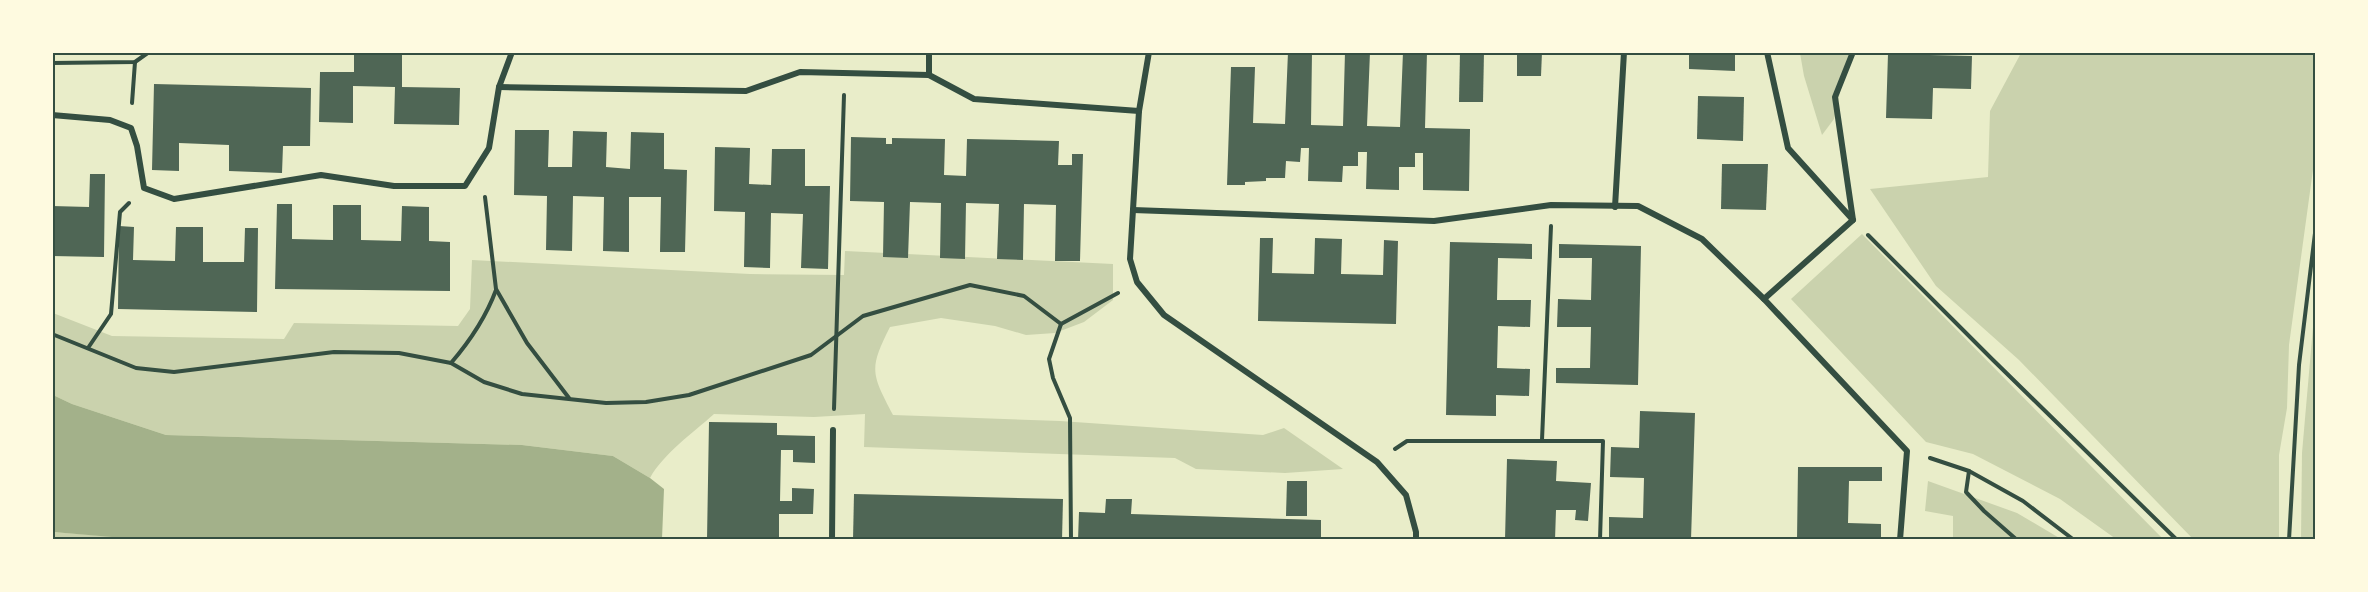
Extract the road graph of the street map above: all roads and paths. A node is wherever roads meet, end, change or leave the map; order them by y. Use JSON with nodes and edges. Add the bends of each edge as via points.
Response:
{"nodes":[{"id":1,"x":149,"y":52,"type":"edge"},
{"id":2,"x":512,"y":52,"type":"edge"},
{"id":3,"x":929,"y":52,"type":"edge"},
{"id":4,"x":1149,"y":52,"type":"edge"},
{"id":5,"x":1624,"y":52,"type":"edge"},
{"id":6,"x":1767,"y":52,"type":"edge"},
{"id":7,"x":1853,"y":52,"type":"edge"},
{"id":8,"x":135,"y":62,"type":"junction"},
{"id":9,"x":52,"y":63,"type":"edge"},
{"id":10,"x":845,"y":74,"type":"junction"},
{"id":11,"x":929,"y":75,"type":"junction"},
{"id":12,"x":499,"y":87,"type":"junction"},
{"id":13,"x":1139,"y":111,"type":"junction"},
{"id":14,"x":52,"y":115,"type":"edge"},
{"id":15,"x":131,"y":128,"type":"junction"},
{"id":16,"x":479,"y":164,"type":"junction"},
{"id":17,"x":144,"y":188,"type":"junction"},
{"id":18,"x":1551,"y":205,"type":"junction"},
{"id":19,"x":1615,"y":207,"type":"junction"},
{"id":20,"x":1133,"y":210,"type":"junction"},
{"id":21,"x":1853,"y":220,"type":"junction"},
{"id":22,"x":2316,"y":225,"type":"edge"},
{"id":23,"x":1137,"y":282,"type":"junction"},
{"id":24,"x":496,"y":289,"type":"junction"},
{"id":25,"x":1764,"y":299,"type":"junction"},
{"id":26,"x":1060,"y":324,"type":"junction"},
{"id":27,"x":52,"y":334,"type":"edge"},
{"id":28,"x":837,"y":336,"type":"junction"},
{"id":29,"x":88,"y":348,"type":"junction"},
{"id":30,"x":451,"y":363,"type":"junction"},
{"id":31,"x":570,"y":399,"type":"junction"},
{"id":32,"x":833,"y":430,"type":"joint"},
{"id":33,"x":1542,"y":440,"type":"junction"},
{"id":34,"x":1907,"y":451,"type":"junction"},
{"id":35,"x":1377,"y":462,"type":"junction"},
{"id":36,"x":1969,"y":471,"type":"junction"},
{"id":37,"x":832,"y":540,"type":"edge"},
{"id":38,"x":1071,"y":540,"type":"edge"},
{"id":39,"x":1416,"y":540,"type":"edge"},
{"id":40,"x":1600,"y":540,"type":"edge"},
{"id":41,"x":1900,"y":540,"type":"edge"},
{"id":42,"x":2017,"y":540,"type":"edge"},
{"id":43,"x":2074,"y":540,"type":"edge"},
{"id":44,"x":2177,"y":540,"type":"edge"},
{"id":45,"x":2289,"y":540,"type":"edge"}],
"edges":[{"from":1,"to":8,"type":"path"},
{"from":2,"to":12,"type":"street"},
{"from":3,"to":11,"type":"street"},
{"from":4,"to":13,"type":"street"},
{"from":5,"to":19,"type":"street"},
{"from":6,"to":21,"type":"street","via":[[1788,148]]},
{"from":7,"to":21,"type":"street","via":[[1835,97]]},
{"from":8,"to":9,"type":"path"},
{"from":8,"to":15,"type":"path"},
{"from":10,"to":11,"type":"street"},
{"from":10,"to":12,"type":"street","via":[[800,72],[747,92]]},
{"from":10,"to":28,"type":"path"},
{"from":11,"to":13,"type":"street","via":[[974,99]]},
{"from":12,"to":16,"type":"street","via":[[489,148]]},
{"from":13,"to":20,"type":"street"},
{"from":14,"to":15,"type":"street","via":[[110,120]]},
{"from":15,"to":17,"type":"street"},
{"from":16,"to":17,"type":"street","via":[[465,186],[394,186],[321,175],[174,199]]},
{"from":16,"to":24,"type":"path"},
{"from":17,"to":29,"type":"path","via":[[120,212],[111,314]]},
{"from":18,"to":19,"type":"street"},
{"from":18,"to":20,"type":"street","via":[[1434,221]]},
{"from":18,"to":33,"type":"path"},
{"from":19,"to":25,"type":"street","via":[[1638,206],[1702,238]]},
{"from":20,"to":23,"type":"street","via":[[1130,259]]},
{"from":21,"to":25,"type":"street"},
{"from":21,"to":44,"type":"path"},
{"from":22,"to":45,"type":"path","via":[[2300,365]]},
{"from":23,"to":26,"type":"path"},
{"from":23,"to":35,"type":"street","via":[[1164,315]]},
{"from":24,"to":30,"type":"path","via":[[469,342]]},
{"from":24,"to":31,"type":"path","via":[[527,344]]},
{"from":25,"to":34,"type":"street"},
{"from":26,"to":28,"type":"path","via":[[1024,296],[970,285],[863,316]]},
{"from":26,"to":38,"type":"path","via":[[1049,359],[1070,418]]},
{"from":27,"to":29,"type":"path"},
{"from":28,"to":31,"type":"path","via":[[811,356],[689,394],[646,402]]},
{"from":28,"to":32,"type":"path"},
{"from":29,"to":30,"type":"path","via":[[136,368],[174,372],[334,352],[399,353]]},
{"from":30,"to":31,"type":"path","via":[[484,382],[522,394]]},
{"from":32,"to":37,"type":"street"},
{"from":33,"to":35,"type":"path","via":[[1407,441]]},
{"from":33,"to":40,"type":"path","via":[[1603,441]]},
{"from":34,"to":36,"type":"path"},
{"from":34,"to":41,"type":"street"},
{"from":35,"to":39,"type":"street","via":[[1406,495]]},
{"from":36,"to":42,"type":"path","via":[[1966,492]]},
{"from":36,"to":43,"type":"path","via":[[2023,501]]}]}
